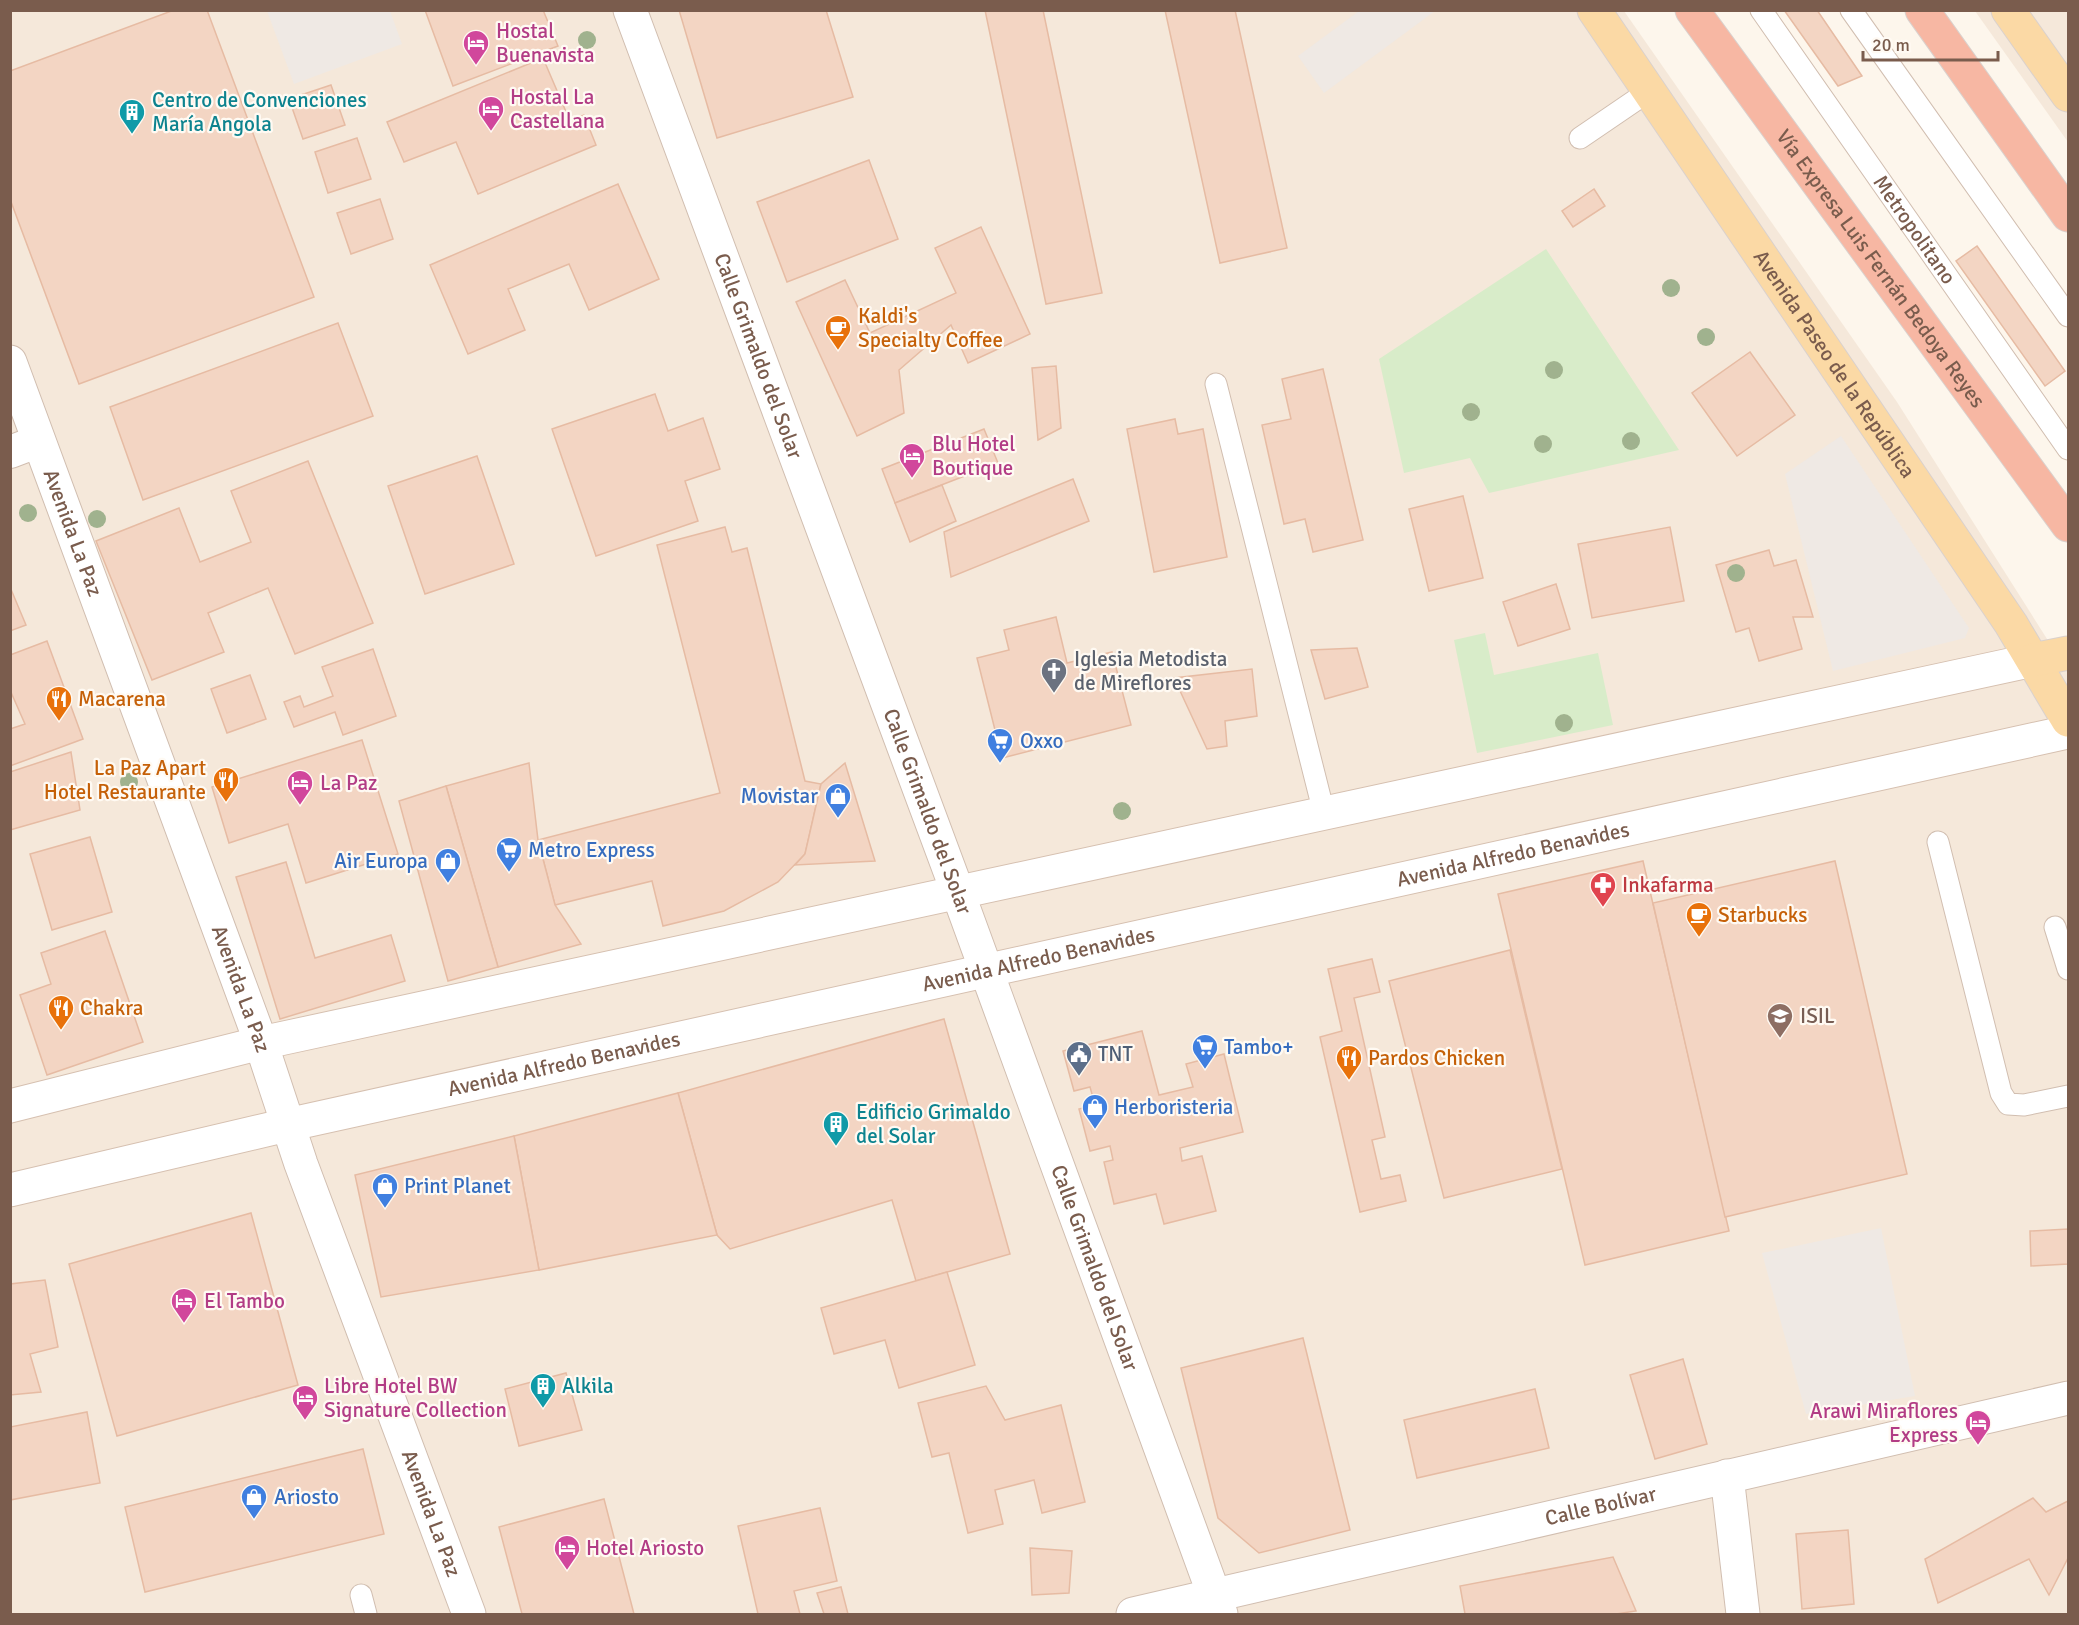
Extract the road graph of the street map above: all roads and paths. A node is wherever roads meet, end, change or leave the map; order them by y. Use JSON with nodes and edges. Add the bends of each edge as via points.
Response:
{"nodes":[{"id":1,"x":630,"y":10,"type":"edge"},
{"id":2,"x":1594,"y":10,"type":"edge"},
{"id":3,"x":1692,"y":10,"type":"edge"},
{"id":4,"x":1761,"y":10,"type":"edge"},
{"id":5,"x":1851,"y":10,"type":"edge"},
{"id":6,"x":1922,"y":10,"type":"edge"},
{"id":7,"x":2008,"y":10,"type":"edge"},
{"id":8,"x":2065,"y":84,"type":"edge"},
{"id":9,"x":1649,"y":92,"type":"junction"},
{"id":10,"x":1580,"y":138,"type":"dead end"},
{"id":11,"x":2068,"y":214,"type":"edge"},
{"id":12,"x":2068,"y":316,"type":"edge"},
{"id":13,"x":10,"y":362,"type":"edge"},
{"id":14,"x":1216,"y":384,"type":"dead end"},
{"id":15,"x":25,"y":446,"type":"edge"},
{"id":16,"x":2068,"y":449,"type":"edge"},
{"id":17,"x":2061,"y":515,"type":"edge"},
{"id":18,"x":2068,"y":543,"type":"edge"},
{"id":19,"x":2068,"y":653,"type":"edge"},
{"id":20,"x":2033,"y":660,"type":"junction"},
{"id":21,"x":2068,"y":720,"type":"edge"},
{"id":22,"x":2068,"y":732,"type":"edge"},
{"id":23,"x":1324,"y":813,"type":"junction"},
{"id":24,"x":1938,"y":842,"type":"dead end"},
{"id":25,"x":958,"y":893,"type":"junction"},
{"id":26,"x":2055,"y":927,"type":"dead end"},
{"id":27,"x":2068,"y":969,"type":"edge"},
{"id":28,"x":986,"y":972,"type":"junction"},
{"id":29,"x":261,"y":1043,"type":"junction"},
{"id":30,"x":2068,"y":1095,"type":"edge"},
{"id":31,"x":10,"y":1106,"type":"edge"},
{"id":32,"x":287,"y":1125,"type":"junction"},
{"id":33,"x":10,"y":1190,"type":"edge"},
{"id":34,"x":2068,"y":1398,"type":"edge"},
{"id":35,"x":1727,"y":1476,"type":"junction"},
{"id":36,"x":1217,"y":1605,"type":"edge"},
{"id":37,"x":470,"y":1614,"type":"edge"},
{"id":38,"x":1133,"y":1614,"type":"edge"},
{"id":39,"x":1743,"y":1614,"type":"edge"}],
"edges":[{"from":1,"to":25,"type":"main road","name":"Calle Grimaldo del Solar"},
{"from":2,"to":9,"type":"main road","name":"Avenida Paseo de la República"},
{"from":3,"to":17,"type":"highway","name":"Vía Expresa Luis Fernán Bedoya Reyes"},
{"from":4,"to":16,"type":"lane","name":"Metropolitano"},
{"from":5,"to":12,"type":"lane"},
{"from":6,"to":11,"type":"highway"},
{"from":7,"to":8,"type":"main road"},
{"from":9,"to":10,"type":"lane"},
{"from":9,"to":20,"type":"main road","name":"Avenida Paseo de la República"},
{"from":13,"to":15,"type":"main road","name":"Avenida La Paz"},
{"from":14,"to":23,"type":"lane"},
{"from":15,"to":29,"type":"main road","name":"Avenida La Paz"},
{"from":17,"to":18,"type":"highway","name":"Vía Expresa Luis Fernán Bedoya Reyes"},
{"from":19,"to":20,"type":"main road"},
{"from":20,"to":21,"type":"main road","name":"Avenida Paseo de la República"},
{"from":20,"to":23,"type":"main road"},
{"from":22,"to":28,"type":"main road","name":"Avenida Alfredo Benavides"},
{"from":23,"to":25,"type":"main road"},
{"from":24,"to":30,"type":"lane","via":[[2001,1093],[2008,1104],[2024,1105]]},
{"from":25,"to":28,"type":"main road","name":"Calle Grimaldo del Solar"},
{"from":25,"to":29,"type":"main road"},
{"from":26,"to":27,"type":"lane"},
{"from":28,"to":32,"type":"main road","name":"Avenida Alfredo Benavides"},
{"from":28,"to":36,"type":"main road","name":"Calle Grimaldo del Solar"},
{"from":29,"to":31,"type":"main road"},
{"from":29,"to":32,"type":"main road","name":"Avenida La Paz"},
{"from":32,"to":33,"type":"main road","name":"Avenida Alfredo Benavides"},
{"from":32,"to":37,"type":"main road","name":"Avenida La Paz"},
{"from":34,"to":35,"type":"main road","name":"Calle Bolívar"},
{"from":35,"to":36,"type":"main road","name":"Calle Bolívar"},
{"from":35,"to":39,"type":"main road"},
{"from":36,"to":38,"type":"main road","name":"Calle Bolívar"}]}
